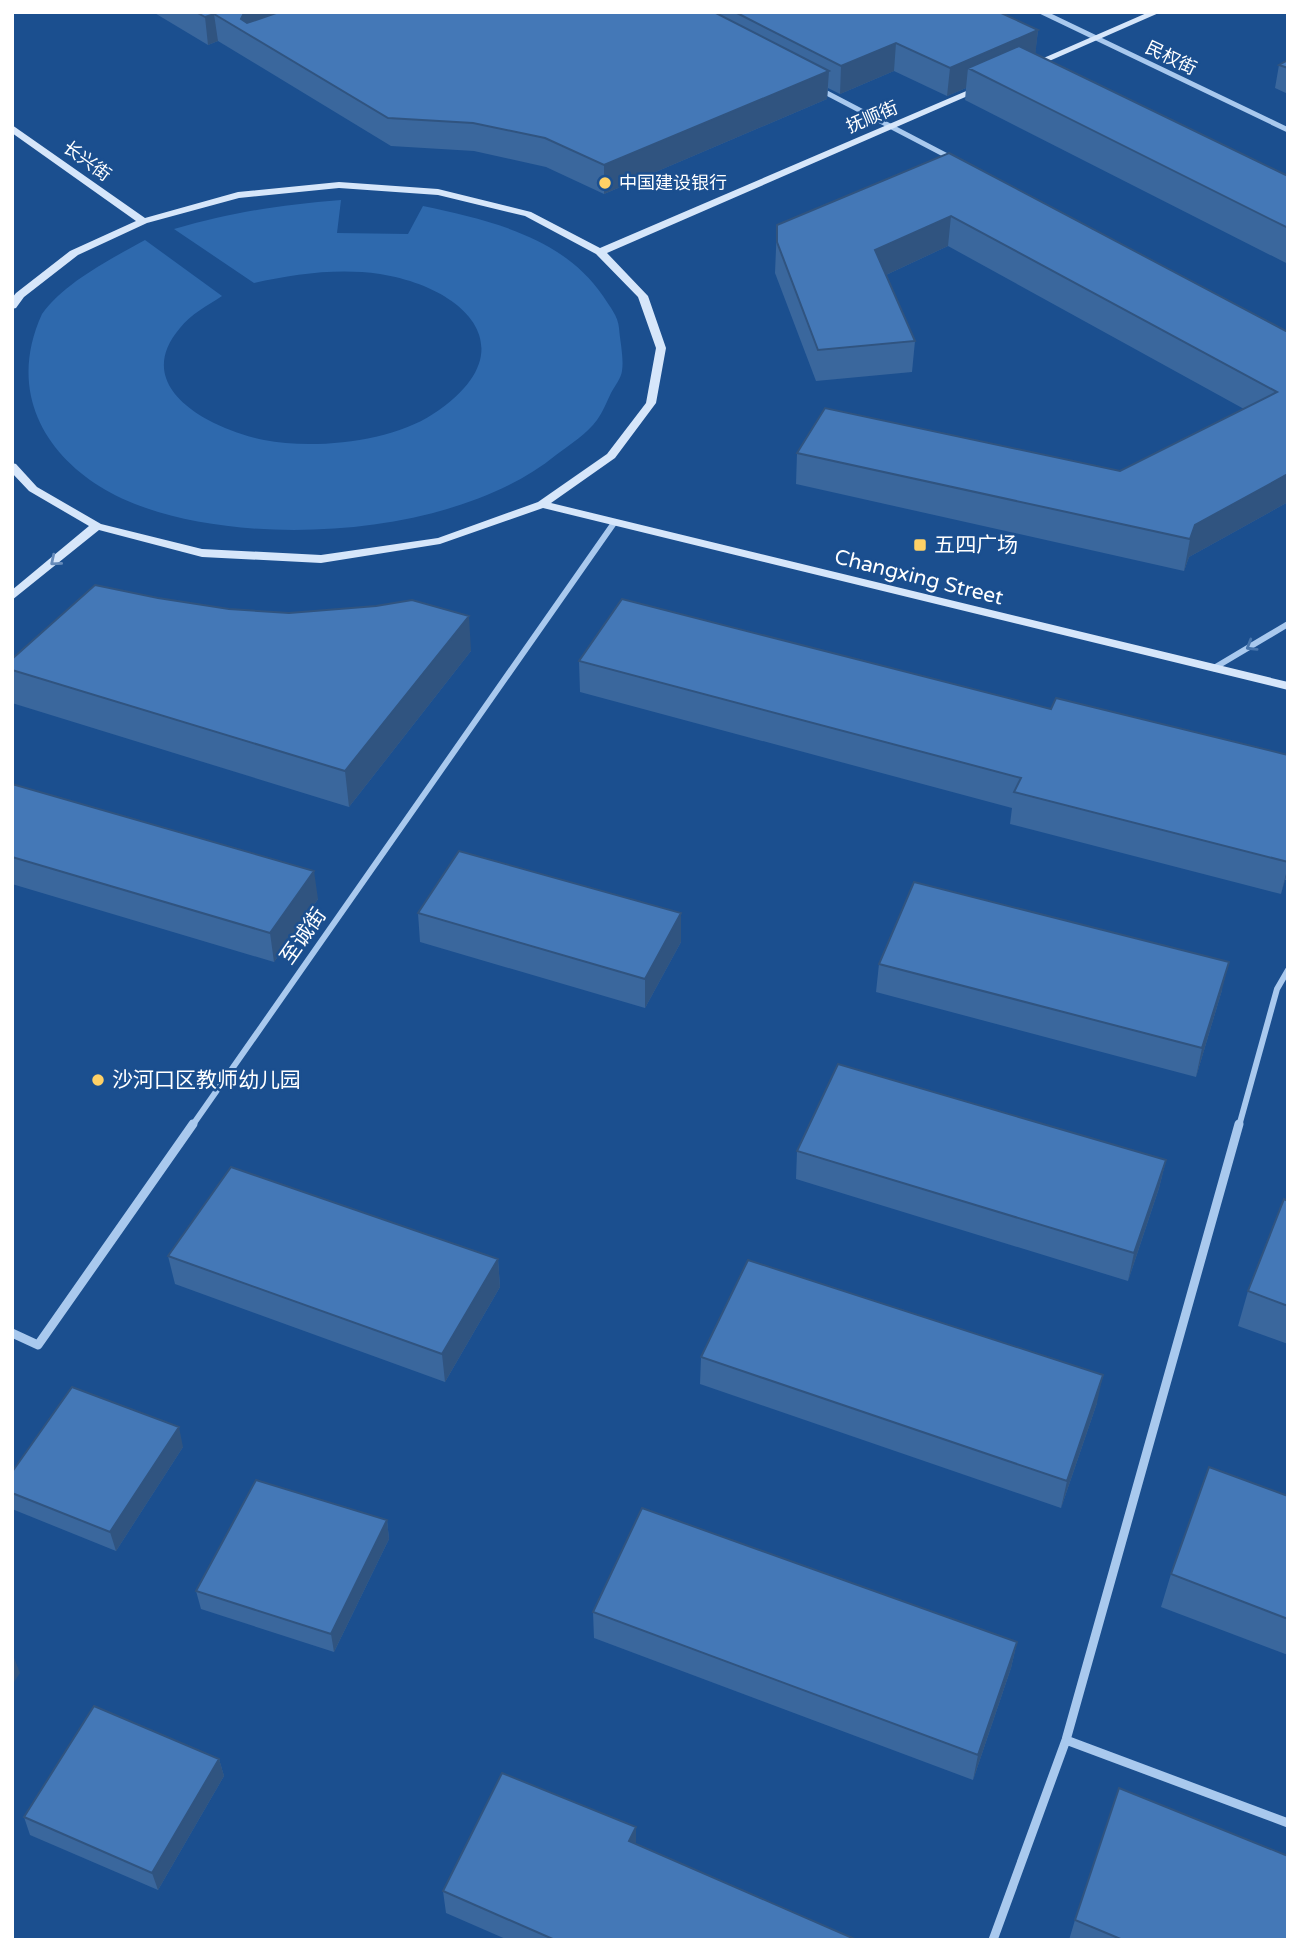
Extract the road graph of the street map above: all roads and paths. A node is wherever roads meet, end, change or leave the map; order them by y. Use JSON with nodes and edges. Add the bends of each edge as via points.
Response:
{"nodes":[{"id":1,"x":1042,"y":12,"type":"edge"},
{"id":2,"x":1157,"y":12,"type":"edge"},
{"id":3,"x":1096,"y":38,"type":"junction"},
{"id":4,"x":1012,"y":74,"type":"edge"},
{"id":5,"x":987,"y":85,"type":"edge"},
{"id":6,"x":817,"y":89,"type":"edge"},
{"id":7,"x":891,"y":127,"type":"junction"},
{"id":8,"x":12,"y":128,"type":"edge"},
{"id":9,"x":1288,"y":130,"type":"edge"},
{"id":10,"x":965,"y":165,"type":"edge"},
{"id":11,"x":143,"y":221,"type":"junction"},
{"id":12,"x":600,"y":252,"type":"junction"},
{"id":13,"x":12,"y":306,"type":"edge"},
{"id":14,"x":12,"y":466,"type":"edge"},
{"id":15,"x":542,"y":504,"type":"junction"},
{"id":16,"x":614,"y":523,"type":"junction"},
{"id":17,"x":97,"y":526,"type":"junction"},
{"id":18,"x":12,"y":596,"type":"edge"},
{"id":19,"x":1288,"y":624,"type":"edge"},
{"id":20,"x":1214,"y":668,"type":"junction"},
{"id":21,"x":1288,"y":686,"type":"edge"},
{"id":22,"x":1288,"y":970,"type":"edge"},
{"id":23,"x":12,"y":1333,"type":"edge"},
{"id":24,"x":1066,"y":1740,"type":"junction"},
{"id":25,"x":1288,"y":1823,"type":"edge"},
{"id":26,"x":993,"y":1940,"type":"edge"}],
"edges":[{"from":1,"to":3,"type":"street","name":"民权街"},
{"from":2,"to":3,"type":"street"},
{"from":3,"to":4,"type":"street"},
{"from":3,"to":9,"type":"street","name":"民权街"},
{"from":5,"to":7,"type":"street","name":"抚顺街"},
{"from":6,"to":7,"type":"street"},
{"from":7,"to":10,"type":"street"},
{"from":7,"to":12,"type":"street","name":"抚顺街"},
{"from":8,"to":11,"type":"street","name":"长兴街"},
{"from":11,"to":12,"type":"street","via":[[237,195],[339,185],[438,192],[528,214]]},
{"from":11,"to":13,"type":"street","via":[[74,253]]},
{"from":12,"to":15,"type":"street","via":[[643,296],[661,348],[651,403],[611,456]]},
{"from":14,"to":17,"type":"street","via":[[33,489]]},
{"from":15,"to":16,"type":"street","name":"Changxing Street"},
{"from":15,"to":17,"type":"street","via":[[440,541],[321,559],[202,554]]},
{"from":16,"to":20,"type":"street","name":"Changxing Street"},
{"from":16,"to":23,"type":"street","name":"至诚街","via":[[38,1345]]},
{"from":17,"to":18,"type":"street","one_way":true},
{"from":19,"to":20,"type":"street","one_way":true},
{"from":20,"to":21,"type":"street","name":"Changxing Street"},
{"from":22,"to":24,"type":"street","via":[[1277,989]]},
{"from":24,"to":25,"type":"street"},
{"from":24,"to":26,"type":"street"}]}
